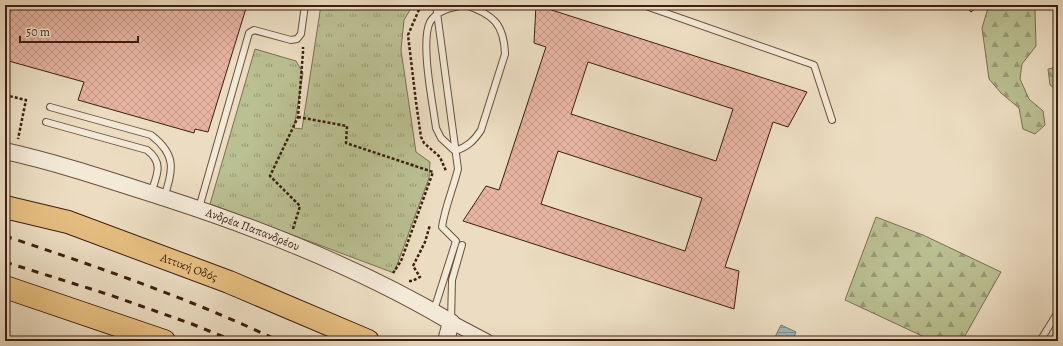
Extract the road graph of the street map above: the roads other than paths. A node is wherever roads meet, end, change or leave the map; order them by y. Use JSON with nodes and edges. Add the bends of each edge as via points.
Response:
{"nodes":[{"id":1,"x":304,"y":5,"type":"edge"},
{"id":2,"x":436,"y":5,"type":"edge"},
{"id":3,"x":643,"y":5,"type":"edge"},
{"id":4,"x":438,"y":14,"type":"junction"},
{"id":5,"x":50,"y":107,"type":"dead end"},
{"id":6,"x":832,"y":120,"type":"dead end"},
{"id":7,"x":46,"y":122,"type":"dead end"},
{"id":8,"x":9,"y":151,"type":"edge"},
{"id":9,"x":454,"y":151,"type":"junction"},
{"id":10,"x":158,"y":196,"type":"junction"},
{"id":11,"x":5,"y":207,"type":"edge"},
{"id":12,"x":198,"y":209,"type":"junction"},
{"id":13,"x":462,"y":245,"type":"dead end"},
{"id":14,"x":5,"y":287,"type":"edge"},
{"id":15,"x":433,"y":312,"type":"junction"},
{"id":16,"x":1058,"y":312,"type":"edge"},
{"id":17,"x":451,"y":322,"type":"junction"},
{"id":18,"x":164,"y":341,"type":"edge"},
{"id":19,"x":368,"y":341,"type":"edge"},
{"id":20,"x":446,"y":341,"type":"edge"},
{"id":21,"x":487,"y":341,"type":"edge"},
{"id":22,"x":1040,"y":341,"type":"edge"}],
"edges":[{"from":1,"to":12,"type":"lane","via":[[301,34],[297,39],[291,40],[254,30],[249,33]]},
{"from":2,"to":4,"type":"lane"},
{"from":3,"to":6,"type":"lane","via":[[814,65]]},
{"from":4,"to":9,"type":"lane"},
{"from":4,"to":9,"type":"lane","via":[[430,22],[426,51],[436,128],[441,138]]},
{"from":4,"to":9,"type":"lane","via":[[465,5],[481,11],[501,29],[505,42],[505,54],[481,130],[474,141]]},
{"from":5,"to":10,"type":"lane","via":[[151,135],[160,142],[171,163],[171,176]]},
{"from":7,"to":10,"type":"lane","via":[[147,150],[158,164]]},
{"from":8,"to":10,"type":"street","name":"Ανδρέα Παπανδρέου"},
{"from":9,"to":15,"type":"lane","via":[[458,169],[442,227],[456,241]]},
{"from":10,"to":12,"type":"street","name":"Ανδρέα Παπανδρέου"},
{"from":11,"to":19,"type":"highway","name":"Αττική Οδός","via":[[68,222],[229,282]]},
{"from":12,"to":15,"type":"street","name":"Ανδρέα Παπανδρέου","via":[[289,242],[384,285]]},
{"from":13,"to":17,"type":"lane","via":[[452,280]]},
{"from":14,"to":18,"type":"highway"},
{"from":15,"to":17,"type":"street","name":"Ανδρέα Παπανδρέου"},
{"from":16,"to":22,"type":"lane"},
{"from":17,"to":20,"type":"street"},
{"from":17,"to":21,"type":"street","name":"Ανδρέα Παπανδρέου"}]}
